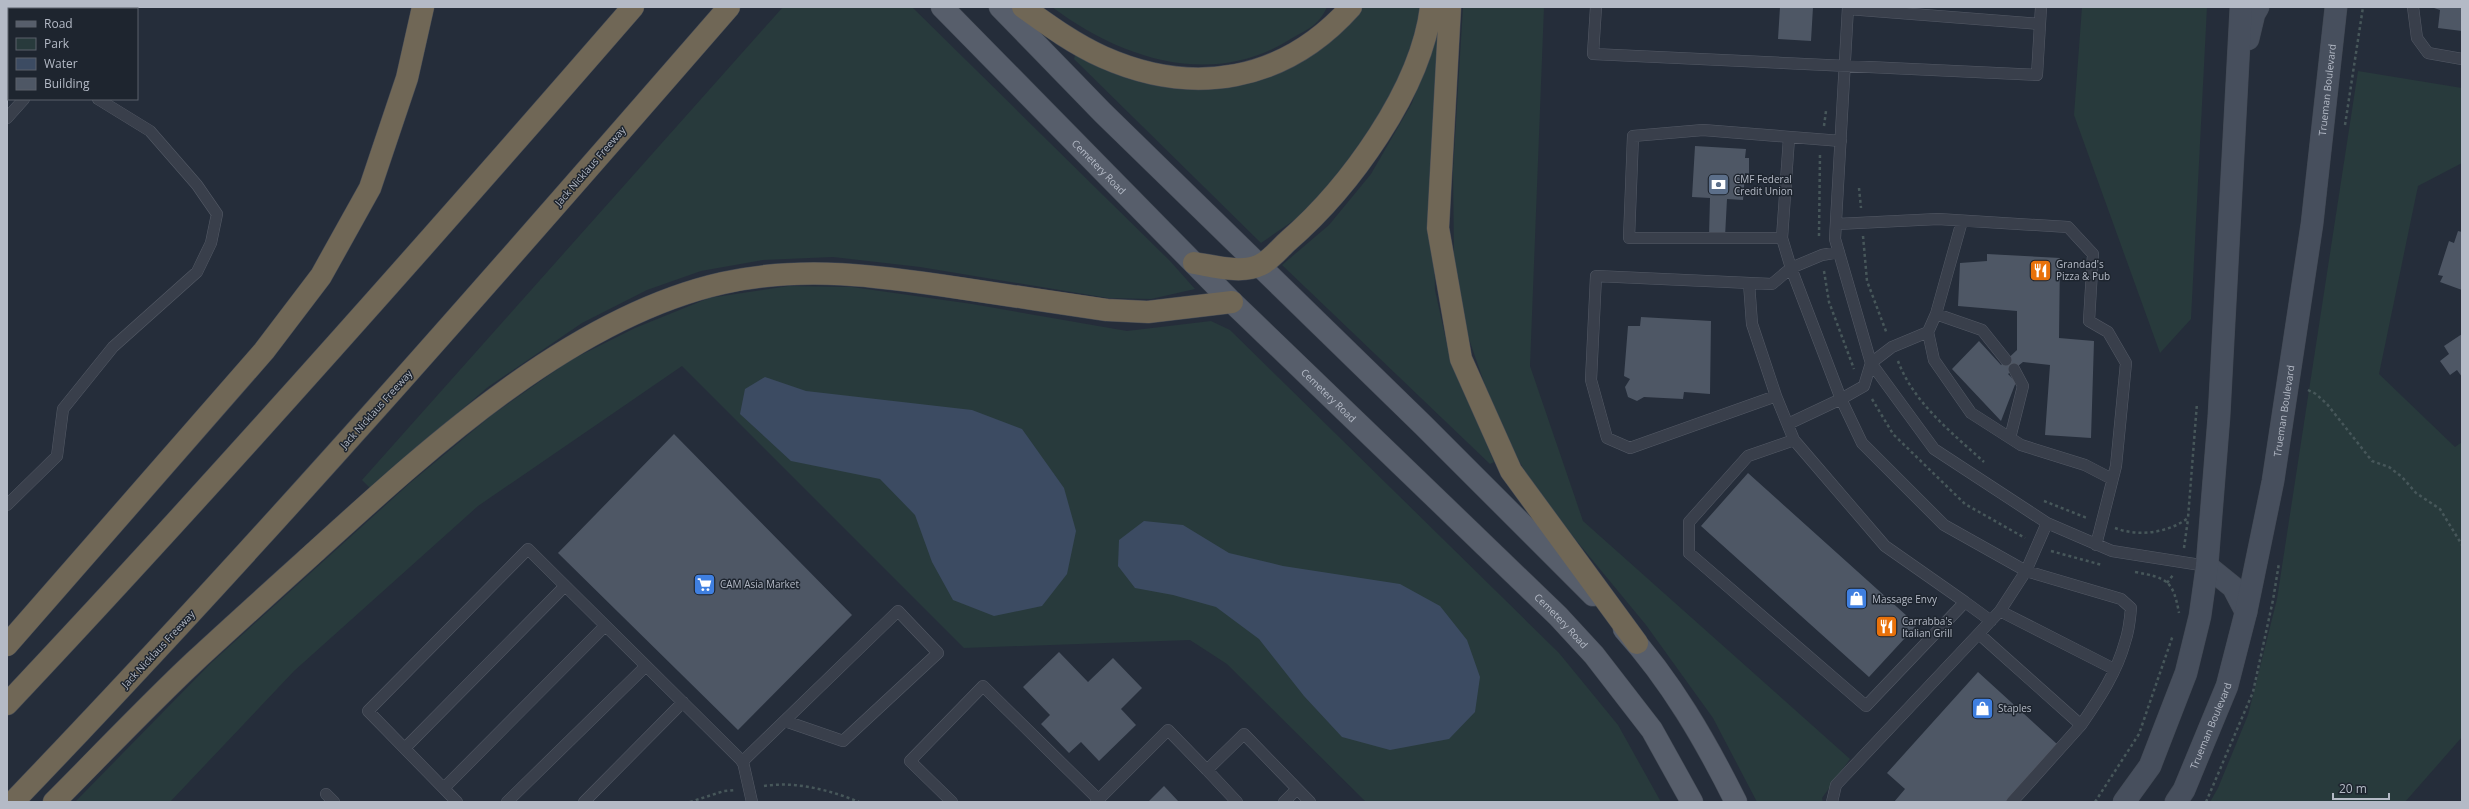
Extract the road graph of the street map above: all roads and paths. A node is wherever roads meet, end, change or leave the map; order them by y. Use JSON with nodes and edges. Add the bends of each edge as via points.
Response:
{"nodes":[{"id":1,"x":422,"y":7,"type":"edge"},
{"id":2,"x":633,"y":7,"type":"edge"},
{"id":3,"x":729,"y":7,"type":"edge"},
{"id":4,"x":942,"y":7,"type":"edge"},
{"id":5,"x":1000,"y":7,"type":"edge"},
{"id":6,"x":1023,"y":7,"type":"edge"},
{"id":7,"x":1351,"y":7,"type":"edge"},
{"id":8,"x":1431,"y":7,"type":"edge"},
{"id":9,"x":1450,"y":7,"type":"edge"},
{"id":10,"x":1596,"y":7,"type":"edge"},
{"id":11,"x":2041,"y":7,"type":"edge"},
{"id":12,"x":2240,"y":7,"type":"edge"},
{"id":13,"x":2258,"y":7,"type":"edge"},
{"id":14,"x":2413,"y":7,"type":"edge"},
{"id":15,"x":1848,"y":8,"type":"edge"},
{"id":16,"x":2332,"y":12,"type":"edge"},
{"id":17,"x":2040,"y":24,"type":"junction"},
{"id":18,"x":2462,"y":59,"type":"edge"},
{"id":19,"x":1844,"y":65,"type":"junction"},
{"id":20,"x":2237,"y":92,"type":"junction"},
{"id":21,"x":23,"y":100,"type":"edge"},
{"id":22,"x":100,"y":100,"type":"edge"},
{"id":23,"x":7,"y":118,"type":"edge"},
{"id":24,"x":1789,"y":138,"type":"junction"},
{"id":25,"x":1841,"y":141,"type":"junction"},
{"id":26,"x":1962,"y":221,"type":"junction"},
{"id":27,"x":1836,"y":224,"type":"junction"},
{"id":28,"x":1782,"y":238,"type":"junction"},
{"id":29,"x":1839,"y":252,"type":"junction"},
{"id":30,"x":1194,"y":263,"type":"junction"},
{"id":31,"x":1260,"y":265,"type":"junction"},
{"id":32,"x":1791,"y":268,"type":"junction"},
{"id":33,"x":1749,"y":283,"type":"junction"},
{"id":34,"x":1232,"y":302,"type":"junction"},
{"id":35,"x":1936,"y":314,"type":"junction"},
{"id":36,"x":1928,"y":332,"type":"junction"},
{"id":37,"x":2006,"y":360,"type":"dead end"},
{"id":38,"x":1871,"y":363,"type":"junction"},
{"id":39,"x":2014,"y":369,"type":"dead end"},
{"id":40,"x":2305,"y":389,"type":"dead end"},
{"id":41,"x":1776,"y":396,"type":"junction"},
{"id":42,"x":1841,"y":399,"type":"junction"},
{"id":43,"x":1788,"y":424,"type":"junction"},
{"id":44,"x":2010,"y":438,"type":"junction"},
{"id":45,"x":1794,"y":440,"type":"junction"},
{"id":46,"x":2112,"y":479,"type":"junction"},
{"id":47,"x":7,"y":505,"type":"edge"},
{"id":48,"x":2047,"y":523,"type":"junction"},
{"id":49,"x":2096,"y":545,"type":"junction"},
{"id":50,"x":2462,"y":545,"type":"edge"},
{"id":51,"x":2207,"y":566,"type":"junction"},
{"id":52,"x":2026,"y":571,"type":"junction"},
{"id":53,"x":565,"y":586,"type":"junction"},
{"id":54,"x":1965,"y":602,"type":"junction"},
{"id":55,"x":2000,"y":611,"type":"junction"},
{"id":56,"x":2246,"y":612,"type":"junction"},
{"id":57,"x":1991,"y":621,"type":"junction"},
{"id":58,"x":605,"y":626,"type":"junction"},
{"id":59,"x":1979,"y":634,"type":"junction"},
{"id":60,"x":1636,"y":643,"type":"junction"},
{"id":61,"x":7,"y":645,"type":"edge"},
{"id":62,"x":646,"y":666,"type":"junction"},
{"id":63,"x":2114,"y":669,"type":"junction"},
{"id":64,"x":683,"y":702,"type":"junction"},
{"id":65,"x":7,"y":704,"type":"edge"},
{"id":66,"x":785,"y":721,"type":"junction"},
{"id":67,"x":2081,"y":725,"type":"junction"},
{"id":68,"x":405,"y":748,"type":"junction"},
{"id":69,"x":742,"y":762,"type":"junction"},
{"id":70,"x":1207,"y":770,"type":"junction"},
{"id":71,"x":444,"y":788,"type":"junction"},
{"id":72,"x":749,"y":789,"type":"junction"},
{"id":73,"x":1298,"y":789,"type":"junction"},
{"id":74,"x":1098,"y":801,"type":"edge"},
{"id":75,"x":13,"y":802,"type":"edge"},
{"id":76,"x":54,"y":802,"type":"edge"},
{"id":77,"x":457,"y":802,"type":"edge"},
{"id":78,"x":507,"y":802,"type":"edge"},
{"id":79,"x":584,"y":802,"type":"edge"},
{"id":80,"x":690,"y":802,"type":"edge"},
{"id":81,"x":752,"y":802,"type":"edge"},
{"id":82,"x":859,"y":802,"type":"edge"},
{"id":83,"x":952,"y":802,"type":"edge"},
{"id":84,"x":1237,"y":802,"type":"edge"},
{"id":85,"x":1284,"y":802,"type":"edge"},
{"id":86,"x":1310,"y":802,"type":"edge"},
{"id":87,"x":1692,"y":802,"type":"edge"},
{"id":88,"x":1736,"y":802,"type":"edge"},
{"id":89,"x":1832,"y":802,"type":"edge"},
{"id":90,"x":2012,"y":802,"type":"edge"},
{"id":91,"x":2124,"y":802,"type":"edge"},
{"id":92,"x":2176,"y":802,"type":"edge"}],
"edges":[{"from":1,"to":61,"type":"highway","via":[[407,78],[370,188],[322,276],[264,351]]},
{"from":2,"to":65,"type":"highway","via":[[462,204],[136,567]]},
{"from":3,"to":75,"type":"highway","name":"Jack Nicklaus Freeway","via":[[515,253],[159,649]]},
{"from":4,"to":30,"type":"main road","name":"Cemetery Road"},
{"from":5,"to":31,"type":"main road","via":[[1103,113]]},
{"from":6,"to":7,"type":"highway","via":[[1059,33],[1102,57],[1137,70],[1173,78],[1209,79],[1245,73],[1285,59],[1320,38]]},
{"from":8,"to":31,"type":"highway","via":[[1429,22],[1412,74],[1376,140],[1313,219]]},
{"from":9,"to":60,"type":"highway","via":[[1438,228],[1461,359],[1511,471]]},
{"from":10,"to":19,"type":"lane","via":[[1593,54]]},
{"from":11,"to":17,"type":"lane"},
{"from":12,"to":20,"type":"main road"},
{"from":13,"to":20,"type":"main road","via":[[2254,14]]},
{"from":14,"to":18,"type":"lane","via":[[2417,38],[2428,53]]},
{"from":15,"to":17,"type":"lane"},
{"from":15,"to":19,"type":"lane"},
{"from":16,"to":56,"type":"main road","name":"Trueman Boulevard","via":[[2310,232],[2273,481]]},
{"from":17,"to":19,"type":"lane","via":[[2037,75]]},
{"from":19,"to":25,"type":"lane"},
{"from":20,"to":51,"type":"main road","via":[[2219,416]]},
{"from":21,"to":23,"type":"lane"},
{"from":22,"to":47,"type":"lane","via":[[150,131],[197,184],[217,214],[211,242],[197,272],[113,347],[63,409],[57,456]]},
{"from":24,"to":25,"type":"lane"},
{"from":24,"to":28,"type":"lane"},
{"from":24,"to":28,"type":"lane","via":[[1703,130],[1633,136],[1629,238]]},
{"from":25,"to":27,"type":"lane"},
{"from":26,"to":27,"type":"lane","via":[[1938,219]]},
{"from":26,"to":35,"type":"lane"},
{"from":26,"to":46,"type":"lane","via":[[2068,227],[2093,254],[2089,321],[2108,332],[2126,363],[2116,466]]},
{"from":27,"to":29,"type":"lane"},
{"from":28,"to":32,"type":"lane"},
{"from":29,"to":32,"type":"lane","via":[[1822,255]]},
{"from":29,"to":38,"type":"lane"},
{"from":30,"to":31,"type":"highway","via":[[1231,269]]},
{"from":30,"to":34,"type":"main road","name":"Cemetery Road"},
{"from":31,"to":60,"type":"main road","via":[[1578,578]]},
{"from":32,"to":33,"type":"lane","via":[[1772,284]]},
{"from":32,"to":42,"type":"lane"},
{"from":33,"to":41,"type":"lane","via":[[1752,324]]},
{"from":33,"to":41,"type":"lane","via":[[1596,276],[1591,380],[1607,438],[1630,448]]},
{"from":34,"to":76,"type":"highway","via":[[1148,312],[1107,310],[856,273],[795,273],[732,282],[672,299],[624,319],[556,357],[482,409],[392,481],[195,661]]},
{"from":34,"to":87,"type":"main road","name":"Cemetery Road","via":[[1552,610],[1594,655],[1652,730]]},
{"from":35,"to":36,"type":"lane"},
{"from":35,"to":37,"type":"lane","via":[[1982,330]]},
{"from":36,"to":38,"type":"lane","via":[[1892,347]]},
{"from":36,"to":44,"type":"lane","via":[[1934,360],[1971,413]]},
{"from":38,"to":42,"type":"lane","via":[[1864,386]]},
{"from":38,"to":48,"type":"lane","via":[[1934,449]]},
{"from":39,"to":44,"type":"lane","via":[[2023,386]]},
{"from":40,"to":50,"type":"path","via":[[2316,394],[2327,404],[2372,461],[2402,477],[2416,493],[2440,509]]},
{"from":41,"to":43,"type":"lane"},
{"from":42,"to":43,"type":"lane"},
{"from":42,"to":52,"type":"lane","via":[[1862,443],[1944,525]]},
{"from":43,"to":45,"type":"lane"},
{"from":44,"to":46,"type":"lane","via":[[2021,445],[2085,465]]},
{"from":45,"to":54,"type":"lane","via":[[1885,546]]},
{"from":45,"to":54,"type":"lane","via":[[1748,456],[1689,522],[1689,553],[1866,706]]},
{"from":46,"to":49,"type":"lane"},
{"from":48,"to":49,"type":"lane"},
{"from":48,"to":52,"type":"lane"},
{"from":49,"to":51,"type":"lane","via":[[2112,551]]},
{"from":51,"to":56,"type":"main road","via":[[2234,587]]},
{"from":51,"to":91,"type":"main road","via":[[2200,616],[2186,672],[2150,766]]},
{"from":52,"to":55,"type":"lane"},
{"from":52,"to":63,"type":"lane","via":[[2121,599],[2132,608],[2125,642]]},
{"from":53,"to":58,"type":"lane"},
{"from":53,"to":68,"type":"lane"},
{"from":53,"to":68,"type":"lane","via":[[528,549],[368,711]]},
{"from":54,"to":57,"type":"lane"},
{"from":55,"to":57,"type":"lane"},
{"from":55,"to":63,"type":"lane"},
{"from":56,"to":92,"type":"main road","name":"Trueman Boulevard","via":[[2227,686],[2184,790]]},
{"from":57,"to":59,"type":"lane"},
{"from":58,"to":62,"type":"lane"},
{"from":58,"to":71,"type":"lane"},
{"from":59,"to":67,"type":"lane"},
{"from":59,"to":89,"type":"lane","via":[[1836,785]]},
{"from":60,"to":88,"type":"main road","via":[[1670,687],[1707,744]]},
{"from":62,"to":64,"type":"lane"},
{"from":62,"to":78,"type":"lane"},
{"from":63,"to":67,"type":"lane","via":[[2105,690]]},
{"from":64,"to":69,"type":"lane"},
{"from":64,"to":79,"type":"lane"},
{"from":66,"to":66,"type":"lane","via":[[898,611],[938,653],[843,741]]},
{"from":66,"to":69,"type":"lane"},
{"from":67,"to":90,"type":"lane"},
{"from":68,"to":71,"type":"lane"},
{"from":69,"to":72,"type":"lane"},
{"from":70,"to":73,"type":"lane","via":[[1244,734]]},
{"from":70,"to":74,"type":"lane","via":[[1168,730]]},
{"from":70,"to":84,"type":"lane"},
{"from":71,"to":77,"type":"lane"},
{"from":72,"to":80,"type":"path","via":[[724,791]]},
{"from":72,"to":81,"type":"lane"},
{"from":72,"to":82,"type":"path","via":[[775,784],[802,786]]},
{"from":73,"to":85,"type":"lane"},
{"from":73,"to":86,"type":"lane"},
{"from":74,"to":83,"type":"lane","via":[[983,686],[910,761]]}]}
